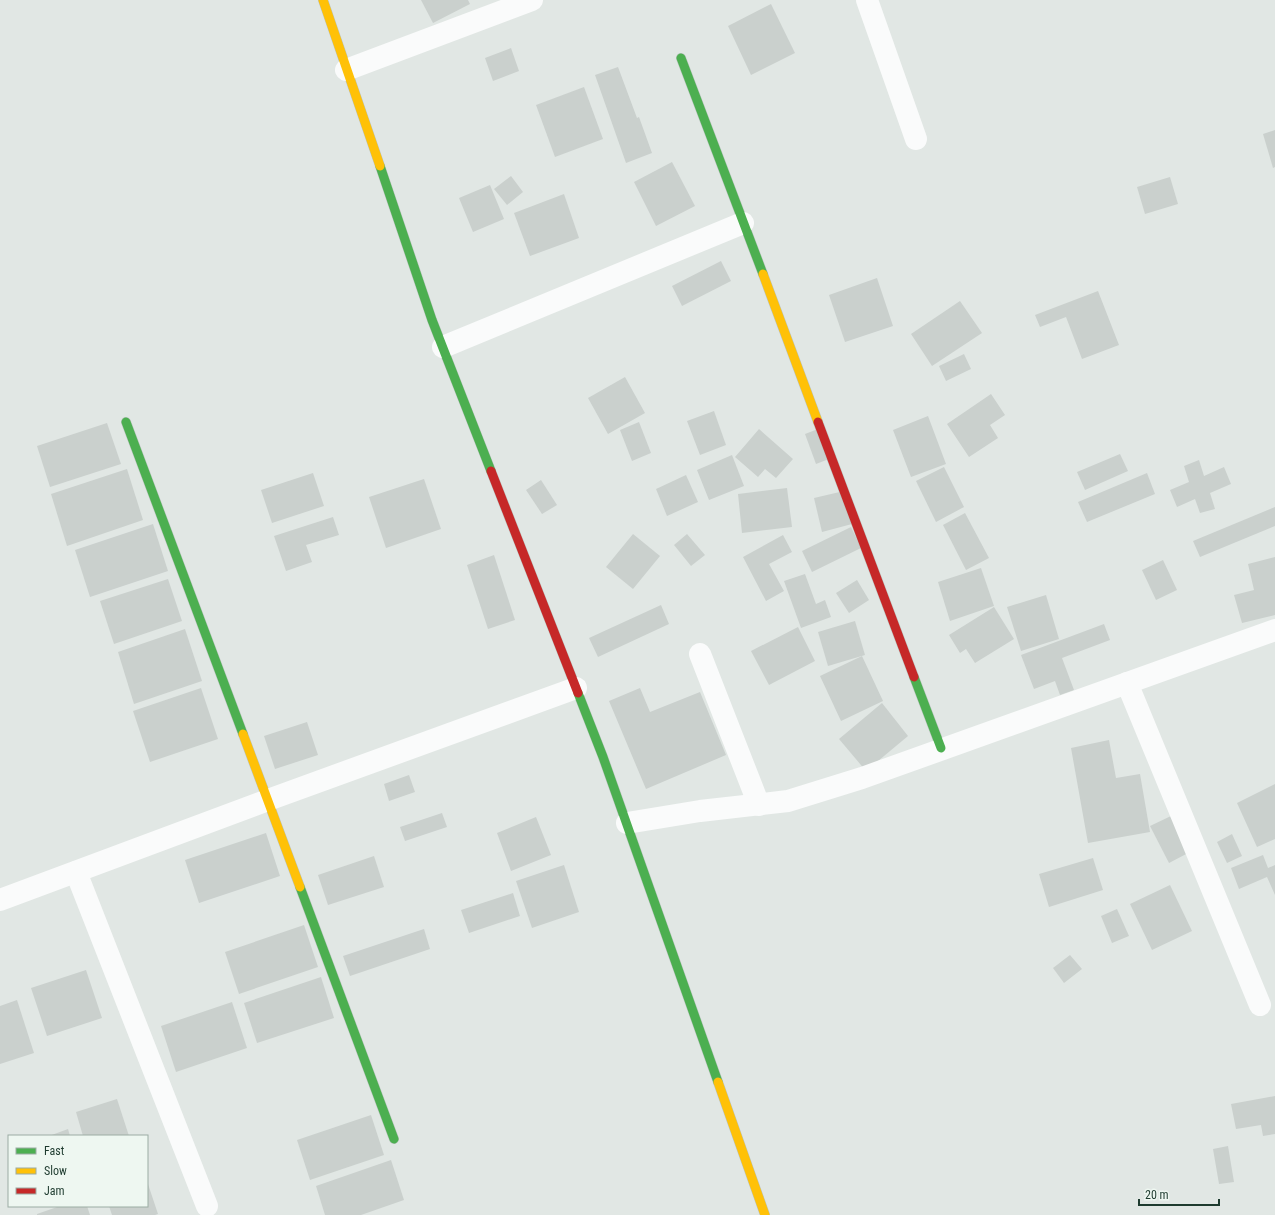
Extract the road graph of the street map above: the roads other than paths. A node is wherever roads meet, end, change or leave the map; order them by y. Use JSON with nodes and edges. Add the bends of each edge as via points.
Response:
{"nodes":[{"id":1,"x":323,"y":0,"type":"edge"},
{"id":2,"x":532,"y":0,"type":"edge"},
{"id":3,"x":867,"y":0,"type":"edge"},
{"id":4,"x":681,"y":58,"type":"dead end"},
{"id":5,"x":346,"y":70,"type":"junction"},
{"id":6,"x":916,"y":139,"type":"dead end"},
{"id":7,"x":743,"y":223,"type":"junction"},
{"id":8,"x":443,"y":347,"type":"junction"},
{"id":9,"x":126,"y":422,"type":"dead end"},
{"id":10,"x":1275,"y":630,"type":"edge"},
{"id":11,"x":700,"y":654,"type":"dead end"},
{"id":12,"x":1127,"y":683,"type":"junction"},
{"id":13,"x":576,"y":688,"type":"junction"},
{"id":14,"x":942,"y":748,"type":"junction"},
{"id":15,"x":268,"y":800,"type":"junction"},
{"id":16,"x":760,"y":805,"type":"junction"},
{"id":17,"x":627,"y":823,"type":"junction"},
{"id":18,"x":76,"y":872,"type":"junction"},
{"id":19,"x":0,"y":900,"type":"edge"},
{"id":20,"x":1260,"y":1005,"type":"dead end"},
{"id":21,"x":394,"y":1139,"type":"dead end"},
{"id":22,"x":207,"y":1206,"type":"dead end"},
{"id":23,"x":765,"y":1215,"type":"edge"}],
"edges":[{"from":1,"to":5,"type":"street"},
{"from":2,"to":5,"type":"street"},
{"from":3,"to":6,"type":"street"},
{"from":4,"to":7,"type":"street"},
{"from":5,"to":8,"type":"street"},
{"from":7,"to":8,"type":"street"},
{"from":7,"to":14,"type":"street"},
{"from":8,"to":13,"type":"street"},
{"from":9,"to":15,"type":"street"},
{"from":10,"to":12,"type":"street"},
{"from":11,"to":16,"type":"street"},
{"from":12,"to":14,"type":"street"},
{"from":12,"to":20,"type":"street"},
{"from":13,"to":15,"type":"street"},
{"from":13,"to":17,"type":"street"},
{"from":14,"to":16,"type":"street","via":[[862,778],[788,801]]},
{"from":15,"to":18,"type":"street"},
{"from":15,"to":21,"type":"street"},
{"from":16,"to":17,"type":"street","via":[[700,811]]},
{"from":17,"to":23,"type":"street"},
{"from":18,"to":19,"type":"street"},
{"from":18,"to":22,"type":"street"}]}
